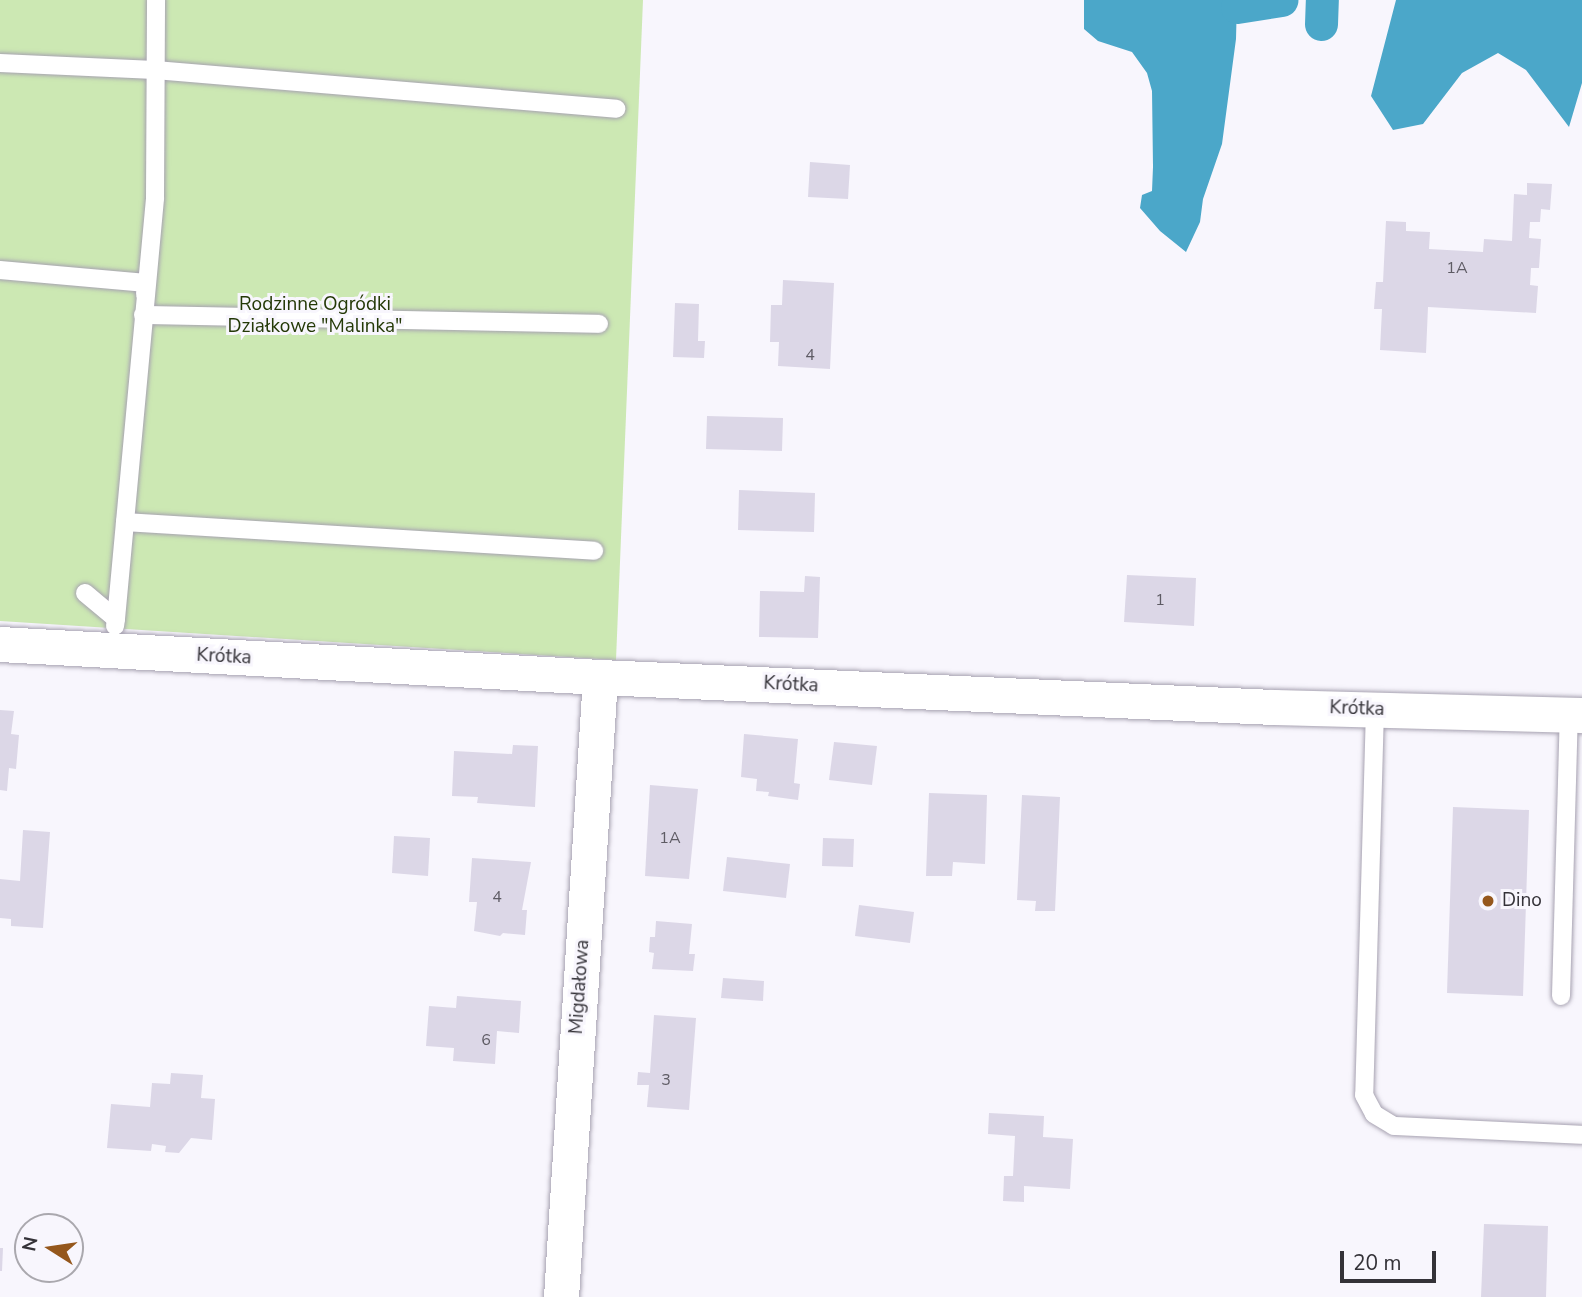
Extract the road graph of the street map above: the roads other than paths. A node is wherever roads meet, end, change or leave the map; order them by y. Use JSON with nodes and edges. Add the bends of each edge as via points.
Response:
{"nodes":[{"id":1,"x":156,"y":0,"type":"edge"},
{"id":2,"x":0,"y":63,"type":"edge"},
{"id":3,"x":155,"y":70,"type":"junction"},
{"id":4,"x":616,"y":109,"type":"dead end"},
{"id":5,"x":0,"y":270,"type":"edge"},
{"id":6,"x":146,"y":283,"type":"junction"},
{"id":7,"x":143,"y":315,"type":"junction"},
{"id":8,"x":599,"y":324,"type":"dead end"},
{"id":9,"x":125,"y":522,"type":"junction"},
{"id":10,"x":594,"y":551,"type":"dead end"},
{"id":11,"x":85,"y":593,"type":"dead end"},
{"id":12,"x":114,"y":635,"type":"junction"},
{"id":13,"x":0,"y":644,"type":"edge"},
{"id":14,"x":600,"y":677,"type":"junction"},
{"id":15,"x":1375,"y":709,"type":"junction"},
{"id":16,"x":1576,"y":715,"type":"edge"},
{"id":17,"x":1561,"y":996,"type":"dead end"},
{"id":18,"x":1582,"y":1135,"type":"edge"},
{"id":19,"x":561,"y":1297,"type":"edge"}],
"edges":[{"from":1,"to":3,"type":"lane"},
{"from":2,"to":3,"type":"lane"},
{"from":3,"to":4,"type":"lane"},
{"from":3,"to":6,"type":"lane","via":[[155,198]]},
{"from":5,"to":6,"type":"lane"},
{"from":6,"to":7,"type":"lane"},
{"from":7,"to":8,"type":"lane"},
{"from":7,"to":9,"type":"lane"},
{"from":9,"to":10,"type":"lane"},
{"from":9,"to":12,"type":"lane"},
{"from":11,"to":12,"type":"lane"},
{"from":12,"to":13,"type":"street","name":"Krótka"},
{"from":12,"to":14,"type":"street","name":"Krótka"},
{"from":14,"to":15,"type":"street","name":"Krótka"},
{"from":14,"to":19,"type":"street","name":"Migdałowa"},
{"from":15,"to":16,"type":"street","name":"Krótka"},
{"from":15,"to":18,"type":"lane","via":[[1364,1095],[1374,1114],[1394,1126]]},
{"from":16,"to":17,"type":"lane"}]}
